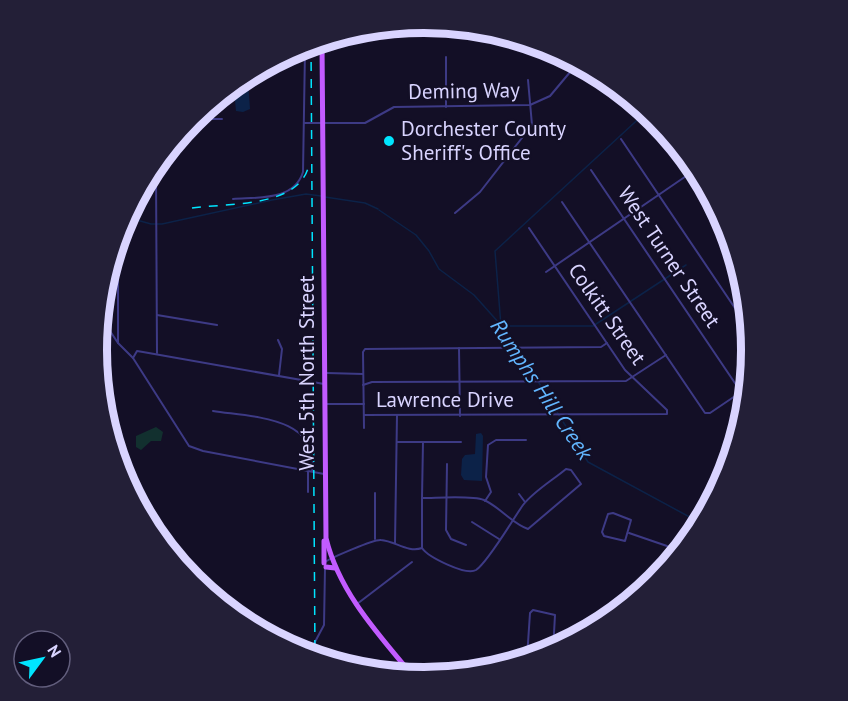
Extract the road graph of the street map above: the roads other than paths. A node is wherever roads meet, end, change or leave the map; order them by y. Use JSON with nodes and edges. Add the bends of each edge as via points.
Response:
{"nodes":[{"id":1,"x":322,"y":50,"type":"edge"},
{"id":2,"x":305,"y":56,"type":"edge"},
{"id":3,"x":446,"y":57,"type":"dead end"},
{"id":4,"x":572,"y":70,"type":"edge"},
{"id":5,"x":528,"y":80,"type":"dead end"},
{"id":6,"x":531,"y":105,"type":"junction"},
{"id":7,"x":446,"y":107,"type":"junction"},
{"id":8,"x":207,"y":119,"type":"edge"},
{"id":9,"x":222,"y":119,"type":"dead end"},
{"id":10,"x":304,"y":123,"type":"junction"},
{"id":11,"x":322,"y":124,"type":"junction"},
{"id":12,"x":621,"y":139,"type":"dead end"},
{"id":13,"x":591,"y":170,"type":"dead end"},
{"id":14,"x":688,"y":175,"type":"edge"},
{"id":15,"x":156,"y":181,"type":"edge"},
{"id":16,"x":659,"y":195,"type":"junction"},
{"id":17,"x":232,"y":198,"type":"dead end"},
{"id":18,"x":562,"y":202,"type":"dead end"},
{"id":19,"x":455,"y":213,"type":"dead end"},
{"id":20,"x":624,"y":218,"type":"junction"},
{"id":21,"x":529,"y":228,"type":"dead end"},
{"id":22,"x":589,"y":241,"type":"junction"},
{"id":23,"x":118,"y":265,"type":"edge"},
{"id":24,"x":555,"y":265,"type":"junction"},
{"id":25,"x":546,"y":272,"type":"dead end"},
{"id":26,"x":157,"y":315,"type":"junction"},
{"id":27,"x":740,"y":315,"type":"edge"},
{"id":28,"x":217,"y":325,"type":"dead end"},
{"id":29,"x":107,"y":327,"type":"edge"},
{"id":30,"x":278,"y":340,"type":"dead end"},
{"id":31,"x":118,"y":343,"type":"junction"},
{"id":32,"x":607,"y":343,"type":"junction"},
{"id":33,"x":459,"y":348,"type":"junction"},
{"id":34,"x":157,"y":354,"type":"junction"},
{"id":35,"x":666,"y":355,"type":"junction"},
{"id":36,"x":133,"y":358,"type":"junction"},
{"id":37,"x":324,"y":373,"type":"junction"},
{"id":38,"x":363,"y":374,"type":"junction"},
{"id":39,"x":279,"y":375,"type":"junction"},
{"id":40,"x":633,"y":379,"type":"junction"},
{"id":41,"x":460,"y":382,"type":"junction"},
{"id":42,"x":324,"y":384,"type":"junction"},
{"id":43,"x":363,"y":385,"type":"junction"},
{"id":44,"x":739,"y":387,"type":"edge"},
{"id":45,"x":738,"y":395,"type":"edge"},
{"id":46,"x":324,"y":404,"type":"junction"},
{"id":47,"x":364,"y":404,"type":"junction"},
{"id":48,"x":213,"y":411,"type":"dead end"},
{"id":49,"x":668,"y":412,"type":"joint"},
{"id":50,"x":364,"y":415,"type":"junction"},
{"id":51,"x":397,"y":415,"type":"junction"},
{"id":52,"x":460,"y":416,"type":"junction"},
{"id":53,"x":364,"y":428,"type":"dead end"},
{"id":54,"x":526,"y":440,"type":"dead end"},
{"id":55,"x":423,"y":442,"type":"junction"},
{"id":56,"x":461,"y":442,"type":"dead end"},
{"id":57,"x":397,"y":443,"type":"junction"},
{"id":58,"x":447,"y":464,"type":"dead end"},
{"id":59,"x":310,"y":471,"type":"junction"},
{"id":60,"x":324,"y":474,"type":"junction"},
{"id":61,"x":308,"y":492,"type":"dead end"},
{"id":62,"x":375,"y":493,"type":"dead end"},
{"id":63,"x":519,"y":494,"type":"dead end"},
{"id":64,"x":422,"y":498,"type":"junction"},
{"id":65,"x":447,"y":499,"type":"junction"},
{"id":66,"x":485,"y":501,"type":"junction"},
{"id":67,"x":525,"y":502,"type":"junction"},
{"id":68,"x":512,"y":520,"type":"junction"},
{"id":69,"x":472,"y":522,"type":"dead end"},
{"id":70,"x":629,"y":533,"type":"junction"},
{"id":71,"x":326,"y":534,"type":"junction"},
{"id":72,"x":375,"y":539,"type":"junction"},
{"id":73,"x":499,"y":539,"type":"junction"},
{"id":74,"x":395,"y":543,"type":"junction"},
{"id":75,"x":466,"y":544,"type":"dead end"},
{"id":76,"x":422,"y":548,"type":"junction"},
{"id":77,"x":672,"y":550,"type":"edge"},
{"id":78,"x":332,"y":560,"type":"junction"},
{"id":79,"x":412,"y":562,"type":"dead end"},
{"id":80,"x":325,"y":568,"type":"junction"},
{"id":81,"x":335,"y":568,"type":"junction"},
{"id":82,"x":357,"y":604,"type":"junction"},
{"id":83,"x":554,"y":640,"type":"edge"},
{"id":84,"x":313,"y":648,"type":"edge"},
{"id":85,"x":528,"y":650,"type":"edge"},
{"id":86,"x":406,"y":667,"type":"edge"}],
"edges":[{"from":1,"to":11,"type":"main road","name":"West 5th North Street"},
{"from":2,"to":10,"type":"street"},
{"from":3,"to":7,"type":"street"},
{"from":4,"to":6,"type":"street","name":"Deming Way","via":[[550,96]]},
{"from":5,"to":6,"type":"street"},
{"from":6,"to":7,"type":"street","name":"Deming Way"},
{"from":6,"to":19,"type":"street","via":[[530,129],[475,198]]},
{"from":7,"to":11,"type":"street","name":"Deming Way","via":[[394,107],[365,123]]},
{"from":8,"to":9,"type":"street"},
{"from":10,"to":11,"type":"street","name":"Deming Way"},
{"from":10,"to":17,"type":"street","via":[[303,172],[296,184],[280,194]]},
{"from":11,"to":37,"type":"main road","name":"West 5th North Street"},
{"from":12,"to":16,"type":"street"},
{"from":13,"to":20,"type":"street","name":"West Turner Street"},
{"from":14,"to":16,"type":"street"},
{"from":15,"to":26,"type":"street"},
{"from":16,"to":20,"type":"street"},
{"from":16,"to":27,"type":"street"},
{"from":18,"to":22,"type":"street"},
{"from":20,"to":22,"type":"street"},
{"from":20,"to":44,"type":"street","name":"West Turner Street"},
{"from":21,"to":24,"type":"street","name":"Colkitt Street"},
{"from":22,"to":24,"type":"street"},
{"from":22,"to":35,"type":"street"},
{"from":23,"to":31,"type":"street"},
{"from":24,"to":25,"type":"street"},
{"from":24,"to":32,"type":"street","name":"Colkitt Street"},
{"from":26,"to":28,"type":"street"},
{"from":26,"to":34,"type":"street"},
{"from":29,"to":31,"type":"street"},
{"from":30,"to":39,"type":"street","via":[[282,349]]},
{"from":31,"to":36,"type":"street"},
{"from":32,"to":33,"type":"street","via":[[601,347]]},
{"from":32,"to":40,"type":"street","name":"Colkitt Street"},
{"from":33,"to":38,"type":"street","via":[[370,348],[364,351]]},
{"from":33,"to":41,"type":"street"},
{"from":34,"to":36,"type":"street","via":[[137,351]]},
{"from":34,"to":39,"type":"street"},
{"from":35,"to":40,"type":"street"},
{"from":35,"to":45,"type":"street","via":[[703,410],[710,413]]},
{"from":36,"to":59,"type":"street","via":[[189,446]]},
{"from":37,"to":38,"type":"street"},
{"from":37,"to":42,"type":"main road","name":"West 5th North Street"},
{"from":38,"to":43,"type":"street"},
{"from":39,"to":42,"type":"street"},
{"from":40,"to":41,"type":"street"},
{"from":40,"to":49,"type":"street","name":"Colkitt Street"},
{"from":41,"to":43,"type":"street"},
{"from":41,"to":52,"type":"street"},
{"from":42,"to":46,"type":"main road","name":"West 5th North Street"},
{"from":43,"to":47,"type":"street"},
{"from":46,"to":47,"type":"street","name":"Lawrence Drive"},
{"from":46,"to":60,"type":"main road","name":"West 5th North Street"},
{"from":47,"to":50,"type":"street"},
{"from":48,"to":59,"type":"street","via":[[277,422],[299,430],[311,451]]},
{"from":49,"to":52,"type":"street","name":"Lawrence Drive"},
{"from":50,"to":51,"type":"street","name":"Lawrence Drive"},
{"from":50,"to":53,"type":"street"},
{"from":51,"to":52,"type":"street","name":"Lawrence Drive"},
{"from":51,"to":57,"type":"street"},
{"from":54,"to":66,"type":"street","via":[[496,440],[488,446],[486,477],[491,492]]},
{"from":55,"to":56,"type":"street"},
{"from":55,"to":57,"type":"street"},
{"from":55,"to":64,"type":"street"},
{"from":57,"to":74,"type":"street"},
{"from":58,"to":65,"type":"street"},
{"from":59,"to":60,"type":"street"},
{"from":59,"to":61,"type":"street"},
{"from":60,"to":71,"type":"main road","name":"West 5th North Street"},
{"from":62,"to":72,"type":"street"},
{"from":63,"to":67,"type":"street"},
{"from":64,"to":65,"type":"street"},
{"from":64,"to":76,"type":"street"},
{"from":65,"to":66,"type":"street"},
{"from":65,"to":75,"type":"street","via":[[447,533],[451,539]]},
{"from":66,"to":68,"type":"street"},
{"from":67,"to":68,"type":"street"},
{"from":67,"to":68,"type":"street","via":[[566,469],[581,482],[531,528]]},
{"from":68,"to":73,"type":"street"},
{"from":69,"to":73,"type":"street"},
{"from":70,"to":70,"type":"street","via":[[631,520],[608,514],[604,536],[625,541]]},
{"from":70,"to":77,"type":"street"},
{"from":71,"to":78,"type":"main road","name":"West 5th North Street"},
{"from":71,"to":80,"type":"main road"},
{"from":72,"to":74,"type":"street"},
{"from":72,"to":78,"type":"street"},
{"from":73,"to":76,"type":"street","via":[[473,572],[432,558]]},
{"from":74,"to":76,"type":"street","via":[[414,550]]},
{"from":78,"to":80,"type":"street"},
{"from":78,"to":81,"type":"main road","name":"West 5th North Street"},
{"from":79,"to":82,"type":"street"},
{"from":80,"to":81,"type":"main road"},
{"from":80,"to":84,"type":"street","via":[[324,630]]},
{"from":81,"to":82,"type":"main road","name":"West 5th North Street"},
{"from":82,"to":86,"type":"main road","name":"West 5th North Street"},
{"from":83,"to":85,"type":"street","via":[[555,615],[533,610]]}]}
